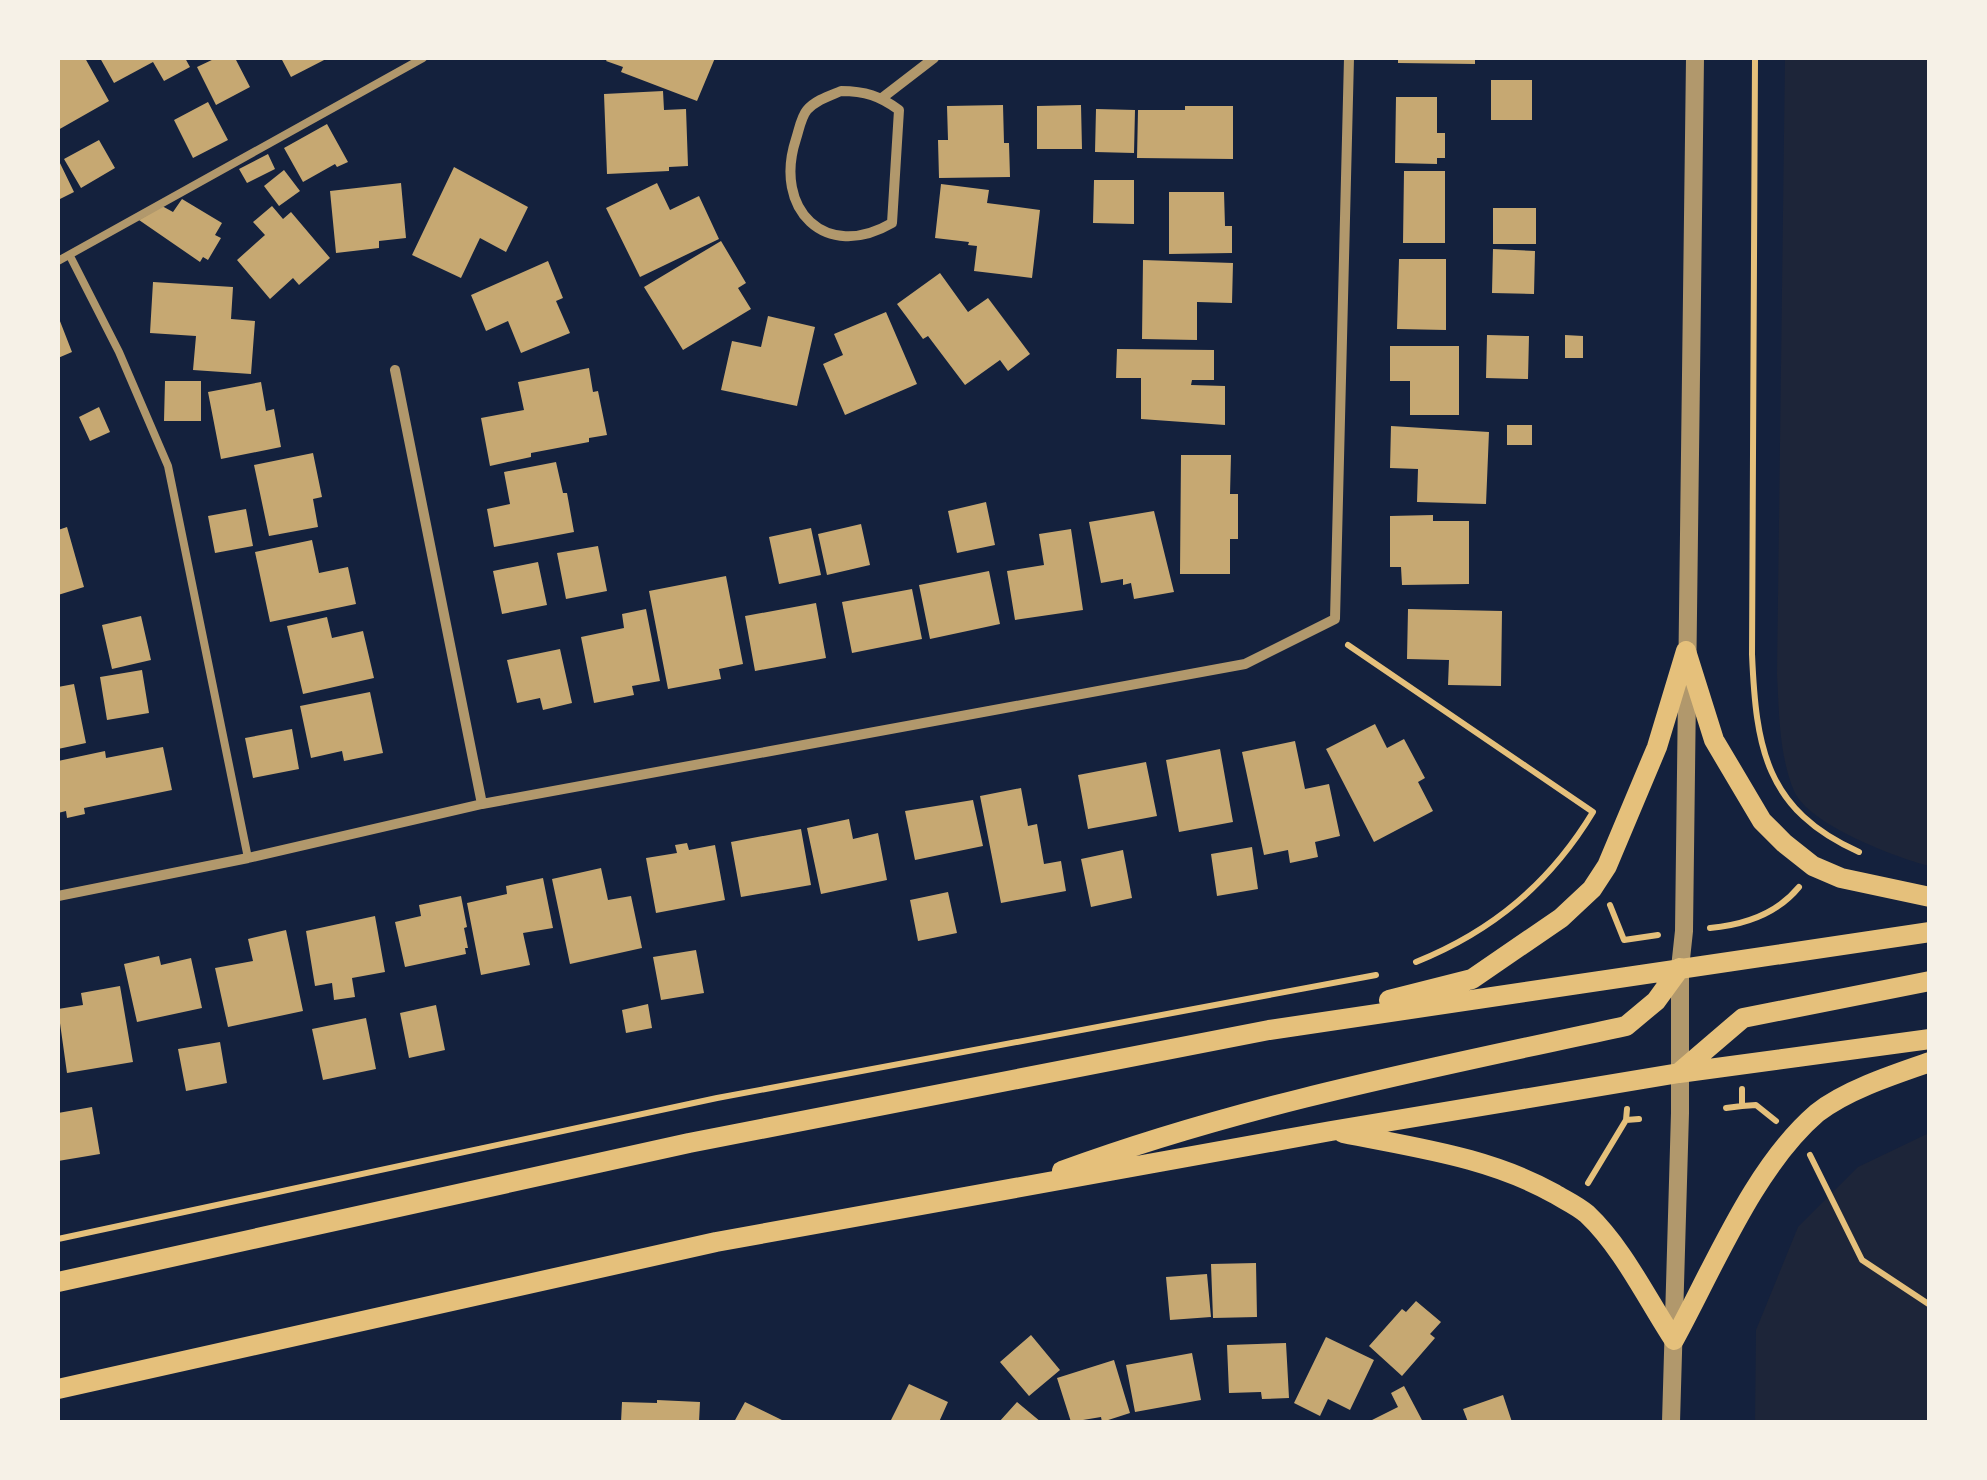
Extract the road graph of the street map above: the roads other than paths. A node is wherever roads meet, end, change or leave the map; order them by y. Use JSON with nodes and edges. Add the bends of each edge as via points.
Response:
{"nodes":[{"id":1,"x":424,"y":58,"type":"edge"},
{"id":2,"x":934,"y":58,"type":"edge"},
{"id":3,"x":1348,"y":58,"type":"edge"},
{"id":4,"x":1695,"y":58,"type":"edge"},
{"id":5,"x":882,"y":98,"type":"junction"},
{"id":6,"x":70,"y":256,"type":"junction"},
{"id":7,"x":58,"y":261,"type":"edge"},
{"id":8,"x":395,"y":370,"type":"dead end"},
{"id":9,"x":1686,"y":652,"type":"junction"},
{"id":10,"x":482,"y":804,"type":"junction"},
{"id":11,"x":248,"y":858,"type":"junction"},
{"id":12,"x":58,"y":896,"type":"edge"},
{"id":13,"x":1930,"y":897,"type":"edge"},
{"id":14,"x":1930,"y":932,"type":"edge"},
{"id":15,"x":1680,"y":968,"type":"junction"},
{"id":16,"x":1930,"y":980,"type":"edge"},
{"id":17,"x":1269,"y":1030,"type":"junction"},
{"id":18,"x":1930,"y":1039,"type":"edge"},
{"id":19,"x":1930,"y":1062,"type":"edge"},
{"id":20,"x":1679,"y":1073,"type":"junction"},
{"id":21,"x":1331,"y":1131,"type":"junction"},
{"id":22,"x":1006,"y":1191,"type":"junction"},
{"id":23,"x":58,"y":1282,"type":"edge"},
{"id":24,"x":1674,"y":1340,"type":"junction"},
{"id":25,"x":58,"y":1389,"type":"edge"},
{"id":26,"x":1671,"y":1422,"type":"edge"}],
"edges":[{"from":1,"to":6,"type":"lane"},
{"from":2,"to":5,"type":"street"},
{"from":3,"to":10,"type":"street","via":[[1335,619],[1245,664]]},
{"from":4,"to":9,"type":"street"},
{"from":5,"to":5,"type":"street","via":[[899,110],[892,223],[854,237],[834,234],[815,225],[790,191],[788,170],[805,112],[841,91]]},
{"from":6,"to":7,"type":"lane"},
{"from":6,"to":11,"type":"lane","via":[[168,466]]},
{"from":8,"to":10,"type":"street"},
{"from":9,"to":13,"type":"main road","via":[[1714,740],[1762,821],[1813,866]]},
{"from":9,"to":15,"type":"street"},
{"from":9,"to":17,"type":"main road","via":[[1607,866],[1561,918],[1472,979]]},
{"from":10,"to":11,"type":"street"},
{"from":11,"to":12,"type":"street"},
{"from":14,"to":15,"type":"main road"},
{"from":15,"to":17,"type":"main road"},
{"from":15,"to":20,"type":"street"},
{"from":15,"to":22,"type":"main road","via":[[1626,1026],[1339,1088],[1127,1146]]},
{"from":16,"to":20,"type":"main road","via":[[1743,1018]]},
{"from":17,"to":23,"type":"main road","via":[[689,1143]]},
{"from":18,"to":20,"type":"main road"},
{"from":19,"to":24,"type":"main road","via":[[1820,1110],[1770,1162]]},
{"from":20,"to":21,"type":"main road"},
{"from":20,"to":24,"type":"street"},
{"from":21,"to":22,"type":"main road"},
{"from":21,"to":24,"type":"main road","via":[[1472,1159],[1570,1203],[1603,1234]]},
{"from":22,"to":25,"type":"main road","via":[[716,1242]]},
{"from":24,"to":26,"type":"street"}]}
